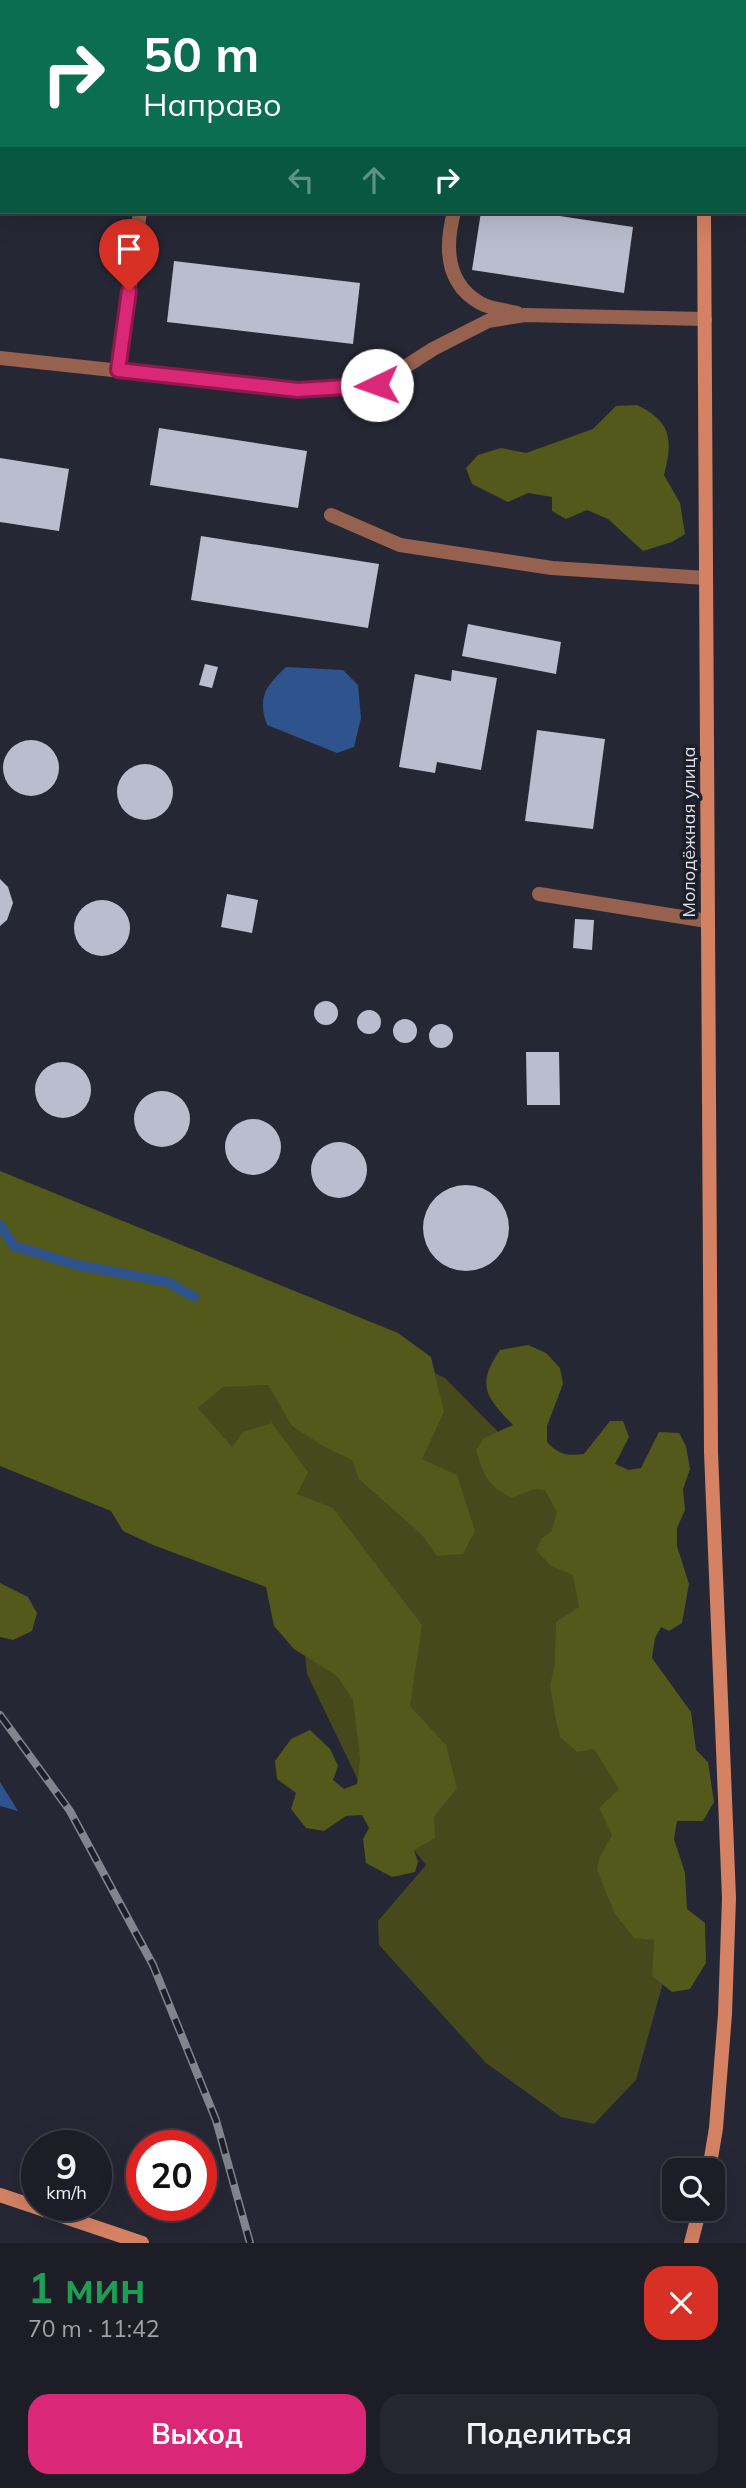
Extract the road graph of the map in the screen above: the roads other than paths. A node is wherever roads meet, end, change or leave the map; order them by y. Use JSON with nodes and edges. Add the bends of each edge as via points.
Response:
{"nodes":[{"id":1,"x":140,"y":214,"type":"edge"},
{"id":2,"x":454,"y":214,"type":"edge"},
{"id":3,"x":704,"y":214,"type":"edge"},
{"id":4,"x":525,"y":315,"type":"junction"},
{"id":5,"x":705,"y":319,"type":"junction"},
{"id":6,"x":0,"y":358,"type":"edge"},
{"id":7,"x":118,"y":370,"type":"junction"},
{"id":8,"x":331,"y":515,"type":"dead end"},
{"id":9,"x":706,"y":578,"type":"junction"},
{"id":10,"x":539,"y":894,"type":"dead end"},
{"id":11,"x":707,"y":921,"type":"junction"},
{"id":12,"x":711,"y":2158,"type":"edge"},
{"id":13,"x":0,"y":2195,"type":"edge"},
{"id":14,"x":697,"y":2221,"type":"edge"},
{"id":15,"x":142,"y":2243,"type":"edge"},
{"id":16,"x":691,"y":2243,"type":"edge"}],
"edges":[{"from":1,"to":7,"type":"lane"},
{"from":2,"to":4,"type":"lane","via":[[448,236],[450,267],[463,288],[481,304]]},
{"from":3,"to":5,"type":"street","name":"Молодёжная улица"},
{"from":4,"to":5,"type":"lane"},
{"from":4,"to":7,"type":"lane","via":[[488,321],[377,385],[298,390]]},
{"from":5,"to":9,"type":"street","name":"Молодёжная улица"},
{"from":6,"to":7,"type":"lane"},
{"from":8,"to":9,"type":"lane","via":[[400,545],[552,568]]},
{"from":9,"to":11,"type":"street","name":"Молодёжная улица"},
{"from":10,"to":11,"type":"lane"},
{"from":11,"to":12,"type":"street","name":"Молодёжная улица","via":[[711,1452],[729,1898],[725,2014]]},
{"from":13,"to":15,"type":"street"},
{"from":14,"to":16,"type":"street"}]}
